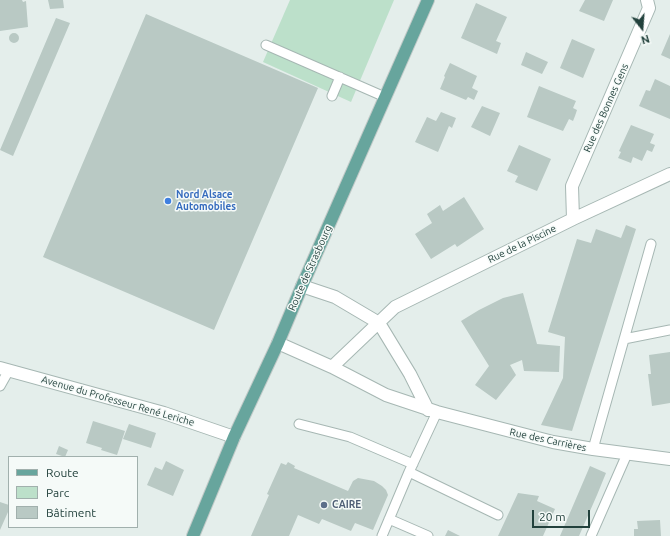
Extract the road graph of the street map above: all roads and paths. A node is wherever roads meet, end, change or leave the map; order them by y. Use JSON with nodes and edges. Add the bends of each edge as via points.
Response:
{"nodes":[{"id":1,"x":428,"y":0,"type":"edge"},
{"id":2,"x":647,"y":0,"type":"edge"},
{"id":3,"x":266,"y":45,"type":"dead end"},
{"id":4,"x":340,"y":77,"type":"junction"},
{"id":5,"x":332,"y":96,"type":"dead end"},
{"id":6,"x":385,"y":96,"type":"junction"},
{"id":7,"x":670,"y":174,"type":"edge"},
{"id":8,"x":572,"y":219,"type":"junction"},
{"id":9,"x":651,"y":244,"type":"dead end"},
{"id":10,"x":302,"y":286,"type":"junction"},
{"id":11,"x":378,"y":323,"type":"junction"},
{"id":12,"x":670,"y":330,"type":"edge"},
{"id":13,"x":624,"y":339,"type":"junction"},
{"id":14,"x":278,"y":343,"type":"junction"},
{"id":15,"x":332,"y":367,"type":"junction"},
{"id":16,"x":4,"y":369,"type":"edge"},
{"id":17,"x":0,"y":386,"type":"edge"},
{"id":18,"x":433,"y":411,"type":"junction"},
{"id":19,"x":299,"y":424,"type":"dead end"},
{"id":20,"x":234,"y":437,"type":"junction"},
{"id":21,"x":594,"y":449,"type":"junction"},
{"id":22,"x":627,"y":454,"type":"junction"},
{"id":23,"x":670,"y":459,"type":"edge"},
{"id":24,"x":411,"y":468,"type":"junction"},
{"id":25,"x":498,"y":515,"type":"dead end"},
{"id":26,"x":389,"y":519,"type":"junction"},
{"id":27,"x":193,"y":536,"type":"edge"},
{"id":28,"x":382,"y":536,"type":"edge"},
{"id":29,"x":428,"y":536,"type":"edge"},
{"id":30,"x":591,"y":536,"type":"edge"}],
"edges":[{"from":1,"to":6,"type":"main road","name":"Route de Strasbourg"},
{"from":2,"to":8,"type":"street","name":"Rue des Bonnes Gens","via":[[649,8],[572,186]]},
{"from":3,"to":4,"type":"lane"},
{"from":4,"to":5,"type":"lane"},
{"from":4,"to":6,"type":"lane"},
{"from":6,"to":10,"type":"main road","name":"Route de Strasbourg"},
{"from":7,"to":8,"type":"street","name":"Rue de la Piscine"},
{"from":8,"to":11,"type":"street","name":"Rue de la Piscine","via":[[395,307]]},
{"from":9,"to":13,"type":"lane"},
{"from":10,"to":11,"type":"street","via":[[335,297]]},
{"from":10,"to":14,"type":"main road","name":"Route de Strasbourg"},
{"from":11,"to":15,"type":"street","name":"Rue de la Piscine"},
{"from":11,"to":18,"type":"street"},
{"from":12,"to":13,"type":"lane"},
{"from":13,"to":21,"type":"lane"},
{"from":14,"to":15,"type":"street","name":"Rue des Carrières"},
{"from":14,"to":20,"type":"main road","name":"Route de Strasbourg"},
{"from":15,"to":18,"type":"street","name":"Rue des Carrières","via":[[386,395]]},
{"from":16,"to":17,"type":"lane"},
{"from":16,"to":20,"type":"street","name":"Avenue du Professeur René Leriche","via":[[164,413]]},
{"from":18,"to":21,"type":"street","name":"Rue des Carrières","via":[[553,442]]},
{"from":18,"to":24,"type":"lane"},
{"from":19,"to":24,"type":"lane","via":[[350,437]]},
{"from":20,"to":27,"type":"main road","name":"Route de Strasbourg"},
{"from":21,"to":22,"type":"street","name":"Rue des Carrières"},
{"from":22,"to":23,"type":"street","name":"Rue des Carrières"},
{"from":22,"to":30,"type":"lane"},
{"from":24,"to":25,"type":"lane"},
{"from":24,"to":26,"type":"lane"},
{"from":26,"to":28,"type":"lane"},
{"from":26,"to":29,"type":"lane"}]}
